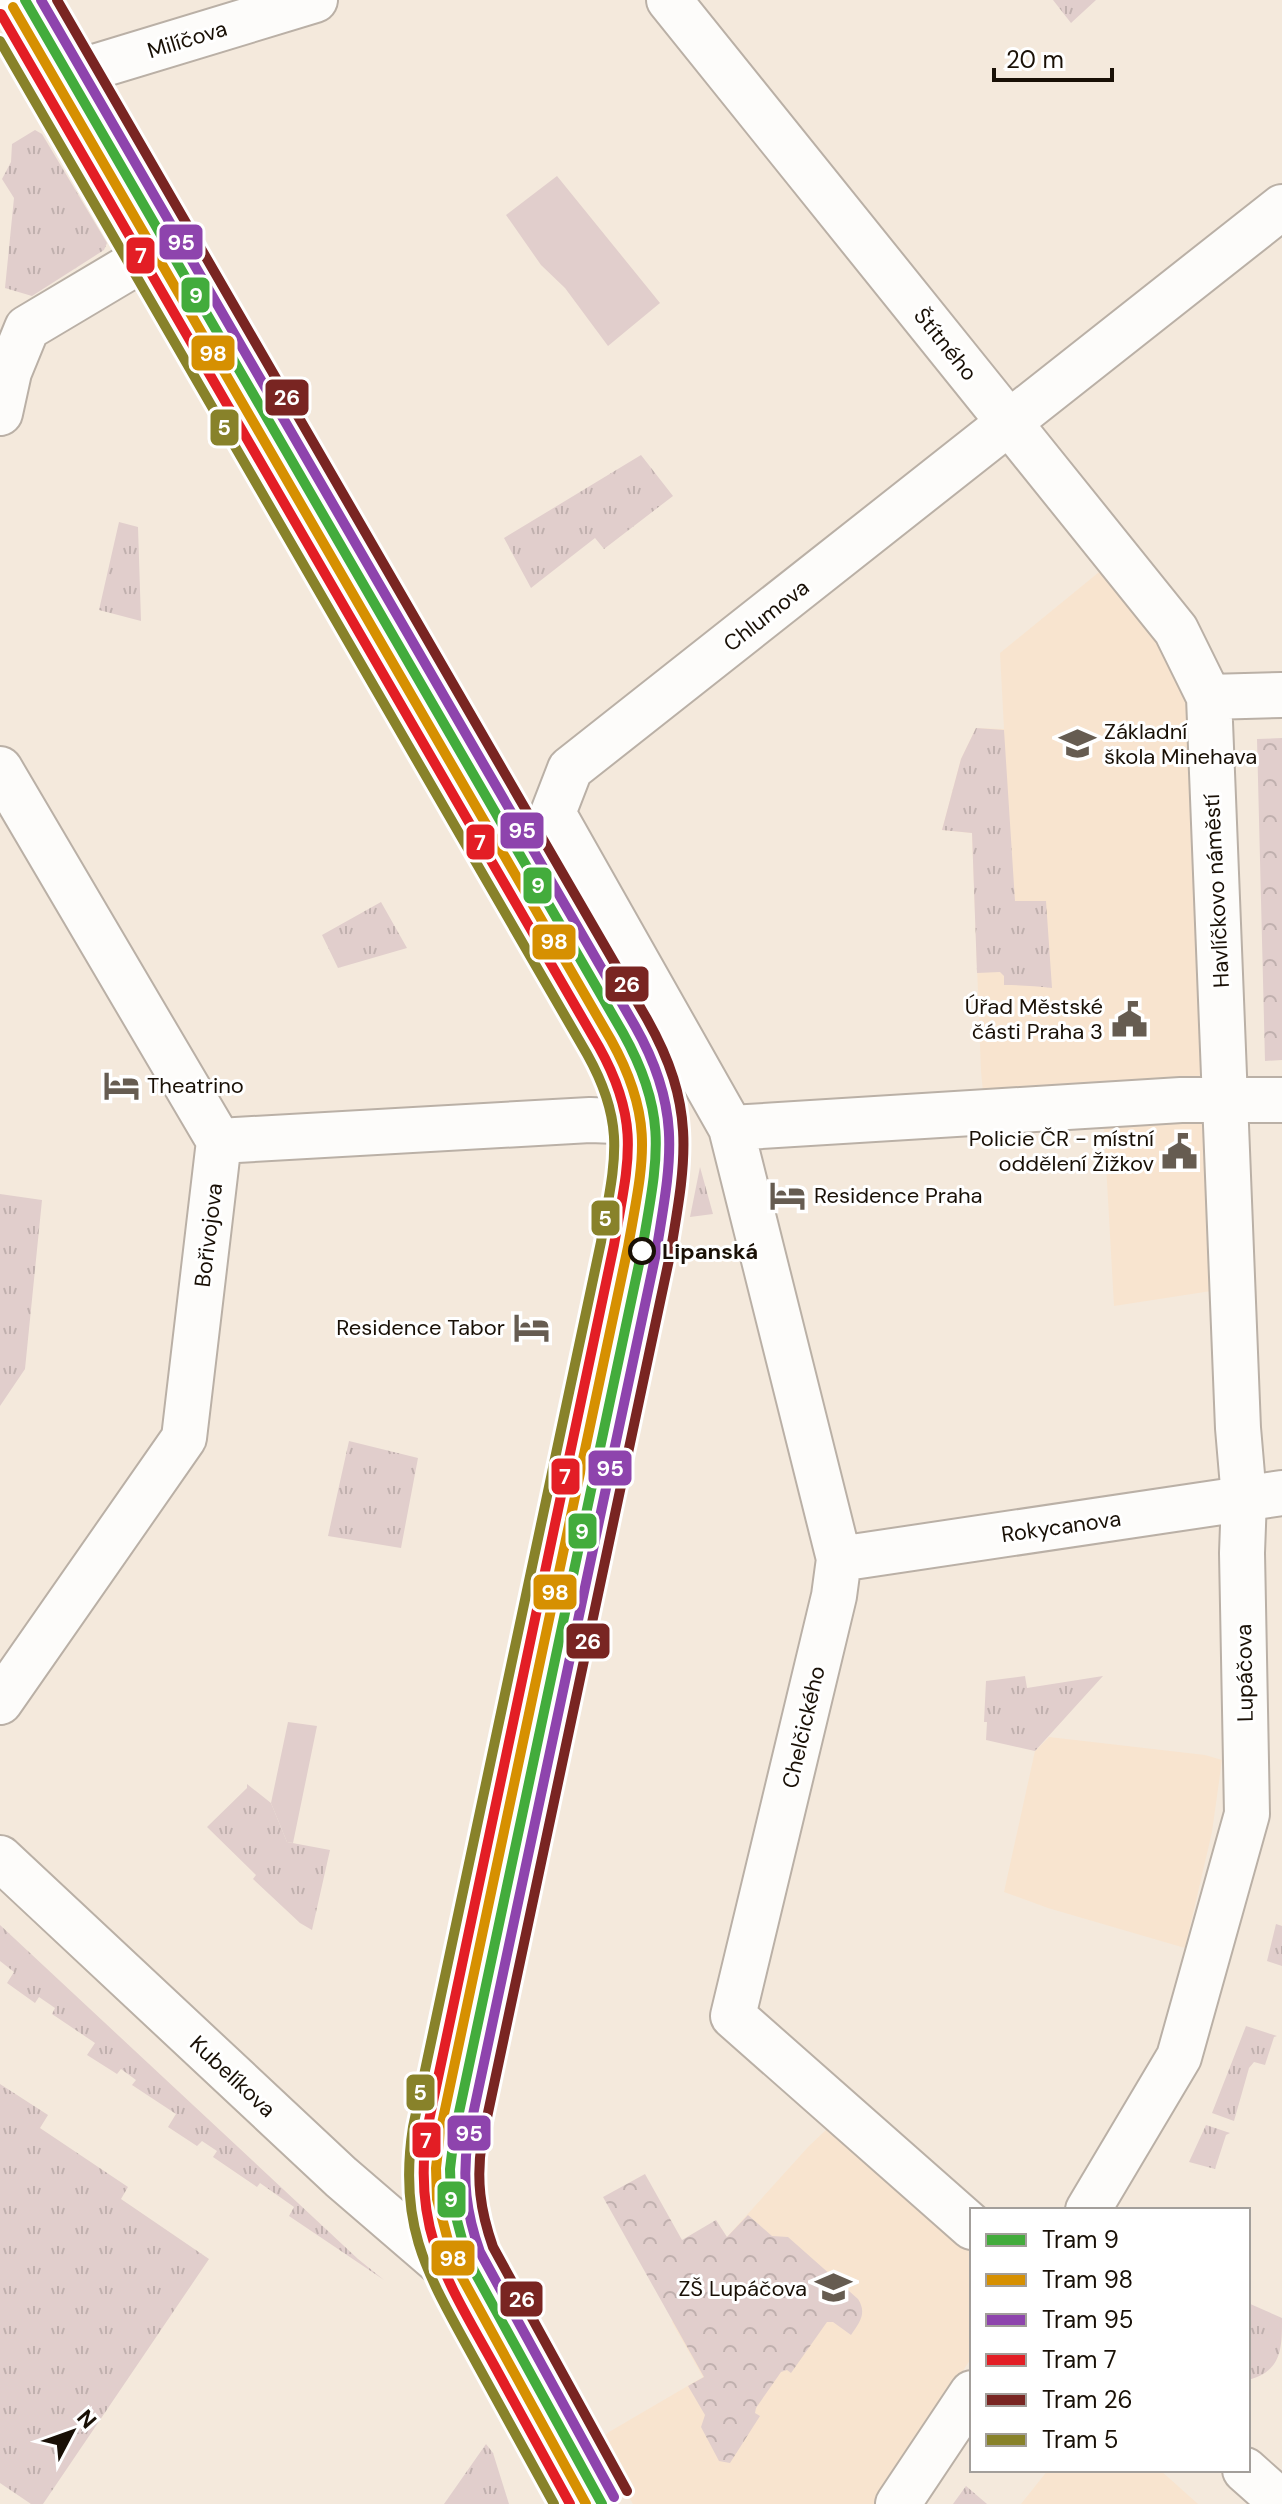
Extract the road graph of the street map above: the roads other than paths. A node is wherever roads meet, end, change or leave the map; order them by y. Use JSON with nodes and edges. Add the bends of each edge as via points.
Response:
{"nodes":[{"id":1,"x":13,"y":0,"type":"edge"},
{"id":2,"x":315,"y":0,"type":"edge"},
{"id":3,"x":669,"y":0,"type":"edge"},
{"id":4,"x":58,"y":78,"type":"junction"},
{"id":5,"x":1282,"y":207,"type":"edge"},
{"id":6,"x":158,"y":250,"type":"junction"},
{"id":7,"x":4,"y":392,"type":"edge"},
{"id":8,"x":1010,"y":423,"type":"junction"},
{"id":9,"x":1282,"y":695,"type":"edge"},
{"id":10,"x":1209,"y":697,"type":"junction"},
{"id":11,"x":0,"y":769,"type":"edge"},
{"id":12,"x":1282,"y":1100,"type":"edge"},
{"id":13,"x":1225,"y":1102,"type":"junction"},
{"id":14,"x":643,"y":1122,"type":"junction"},
{"id":15,"x":731,"y":1128,"type":"junction"},
{"id":16,"x":219,"y":1141,"type":"junction"},
{"id":17,"x":1263,"y":1496,"type":"edge"},
{"id":18,"x":839,"y":1559,"type":"junction"},
{"id":19,"x":0,"y":1702,"type":"edge"},
{"id":20,"x":0,"y":1858,"type":"edge"},
{"id":21,"x":1089,"y":2208,"type":"edge"},
{"id":22,"x":970,"y":2225,"type":"edge"},
{"id":23,"x":471,"y":2289,"type":"junction"},
{"id":24,"x":970,"y":2396,"type":"edge"},
{"id":25,"x":1247,"y":2472,"type":"edge"},
{"id":26,"x":581,"y":2497,"type":"edge"},
{"id":27,"x":1282,"y":2503,"type":"edge"},
{"id":28,"x":898,"y":2504,"type":"edge"}],
"edges":[{"from":1,"to":4,"type":"street"},
{"from":2,"to":4,"type":"street","name":"Milíčova"},
{"from":3,"to":8,"type":"street","name":"Štítného"},
{"from":4,"to":6,"type":"street"},
{"from":5,"to":8,"type":"street","name":"Chlumova"},
{"from":6,"to":7,"type":"street","via":[[27,328]]},
{"from":6,"to":14,"type":"street","via":[[627,1061]]},
{"from":8,"to":10,"type":"street","name":"Štítného","via":[[1176,630]]},
{"from":8,"to":15,"type":"street","name":"Chlumova","via":[[570,769],[553,813]]},
{"from":9,"to":10,"type":"street"},
{"from":10,"to":13,"type":"street","name":"Havlíčkovo náměstí"},
{"from":11,"to":16,"type":"street"},
{"from":12,"to":13,"type":"street"},
{"from":13,"to":15,"type":"street","via":[[1177,1100]]},
{"from":13,"to":17,"type":"street","name":"Lupáčova","via":[[1238,1428]]},
{"from":14,"to":16,"type":"street","via":[[590,1120]]},
{"from":14,"to":23,"type":"street","via":[[642,1191],[442,2144],[439,2192],[445,2230]]},
{"from":15,"to":18,"type":"street","name":"Chelčického"},
{"from":16,"to":19,"type":"street","name":"Bořivojova","via":[[184,1438]]},
{"from":17,"to":18,"type":"street","name":"Rokycanova"},
{"from":17,"to":21,"type":"street","name":"Lupáčova","via":[[1242,1553],[1247,1814],[1179,2057]]},
{"from":18,"to":22,"type":"street","name":"Chelčického","via":[[733,2016]]},
{"from":20,"to":23,"type":"street","name":"Kubelíkova","via":[[341,2177]]},
{"from":23,"to":26,"type":"street"},
{"from":24,"to":28,"type":"street"},
{"from":25,"to":27,"type":"street"}]}
